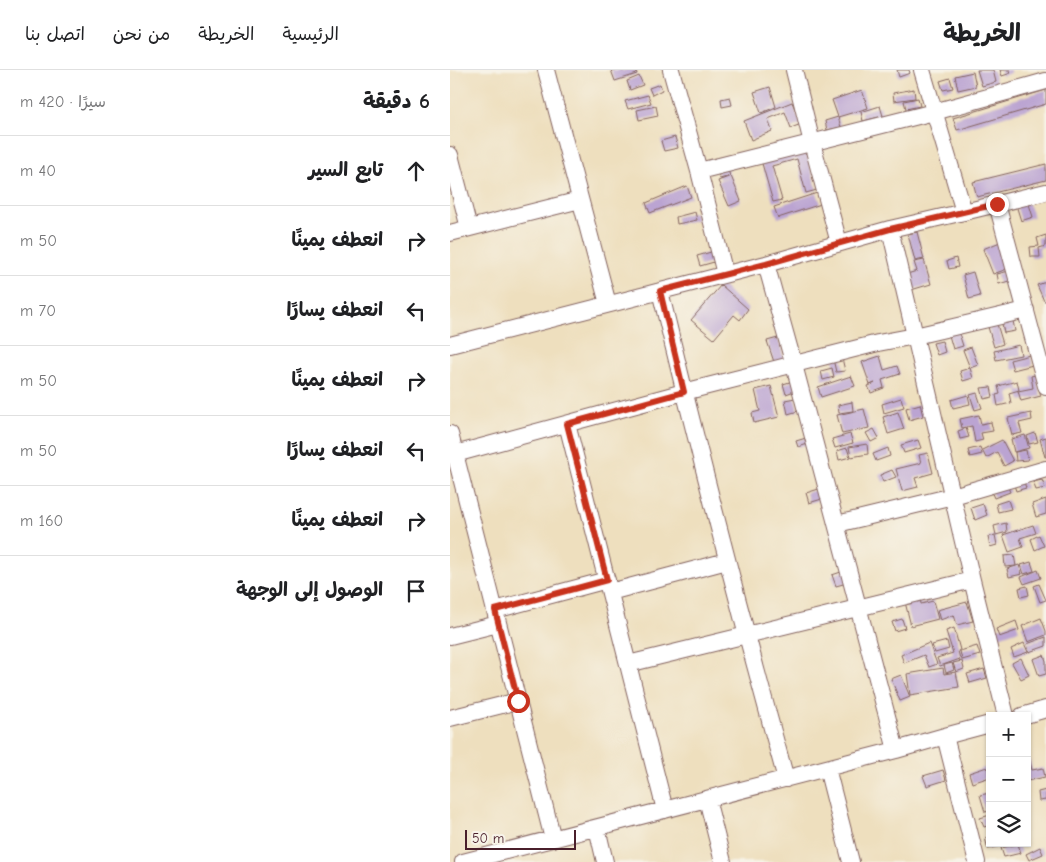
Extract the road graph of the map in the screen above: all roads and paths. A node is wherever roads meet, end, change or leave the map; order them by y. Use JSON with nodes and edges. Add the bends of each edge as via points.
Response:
{"nodes":[{"id":1,"x":546,"y":70,"type":"edge"},
{"id":2,"x":671,"y":70,"type":"edge"},
{"id":3,"x":794,"y":70,"type":"edge"},
{"id":4,"x":922,"y":70,"type":"edge"},
{"id":5,"x":1045,"y":78,"type":"edge"},
{"id":6,"x":934,"y":112,"type":"junction"},
{"id":7,"x":812,"y":143,"type":"junction"},
{"id":8,"x":450,"y":155,"type":"edge"},
{"id":9,"x":699,"y":172,"type":"junction"},
{"id":10,"x":1046,"y":192,"type":"edge"},
{"id":11,"x":580,"y":200,"type":"junction"},
{"id":12,"x":997,"y":204,"type":"junction"},
{"id":13,"x":964,"y":212,"type":"junction"},
{"id":14,"x":469,"y":228,"type":"junction"},
{"id":15,"x":890,"y":229,"type":"junction"},
{"id":16,"x":450,"y":234,"type":"edge"},
{"id":17,"x":838,"y":243,"type":"junction"},
{"id":18,"x":766,"y":264,"type":"junction"},
{"id":19,"x":725,"y":274,"type":"junction"},
{"id":20,"x":660,"y":291,"type":"junction"},
{"id":21,"x":608,"y":304,"type":"junction"},
{"id":22,"x":1026,"y":310,"type":"junction"},
{"id":23,"x":915,"y":336,"type":"junction"},
{"id":24,"x":450,"y":345,"type":"edge"},
{"id":25,"x":794,"y":365,"type":"junction"},
{"id":26,"x":1046,"y":386,"type":"edge"},
{"id":27,"x":684,"y":392,"type":"junction"},
{"id":28,"x":567,"y":424,"type":"junction"},
{"id":29,"x":450,"y":434,"type":"edge"},
{"id":30,"x":455,"y":454,"type":"junction"},
{"id":31,"x":1046,"y":469,"type":"edge"},
{"id":32,"x":953,"y":496,"type":"junction"},
{"id":33,"x":837,"y":524,"type":"junction"},
{"id":34,"x":728,"y":561,"type":"junction"},
{"id":35,"x":972,"y":580,"type":"junction"},
{"id":36,"x":608,"y":586,"type":"junction"},
{"id":37,"x":859,"y":608,"type":"junction"},
{"id":38,"x":496,"y":617,"type":"junction"},
{"id":39,"x":746,"y":635,"type":"junction"},
{"id":40,"x":450,"y":636,"type":"edge"},
{"id":41,"x":628,"y":664,"type":"junction"},
{"id":42,"x":518,"y":701,"type":"junction"},
{"id":43,"x":1046,"y":709,"type":"edge"},
{"id":44,"x":1005,"y":712,"type":"edge"},
{"id":45,"x":1031,"y":713,"type":"edge"},
{"id":46,"x":450,"y":718,"type":"edge"},
{"id":47,"x":986,"y":725,"type":"edge"},
{"id":48,"x":945,"y":736,"type":"junction"},
{"id":49,"x":896,"y":750,"type":"junction"},
{"id":50,"x":827,"y":768,"type":"junction"},
{"id":51,"x":786,"y":779,"type":"junction"},
{"id":52,"x":707,"y":799,"type":"junction"},
{"id":53,"x":665,"y":810,"type":"junction"},
{"id":54,"x":597,"y":828,"type":"junction"},
{"id":55,"x":553,"y":839,"type":"junction"},
{"id":56,"x":486,"y":859,"type":"edge"},
{"id":57,"x":463,"y":862,"type":"edge"},
{"id":58,"x":605,"y":862,"type":"edge"},
{"id":59,"x":723,"y":862,"type":"edge"},
{"id":60,"x":851,"y":862,"type":"edge"},
{"id":61,"x":977,"y":862,"type":"edge"}],
"edges":[{"from":1,"to":11,"type":"street"},
{"from":2,"to":9,"type":"street"},
{"from":3,"to":7,"type":"street"},
{"from":4,"to":6,"type":"street"},
{"from":5,"to":6,"type":"street"},
{"from":6,"to":7,"type":"street"},
{"from":6,"to":13,"type":"street"},
{"from":7,"to":9,"type":"street"},
{"from":7,"to":17,"type":"street"},
{"from":8,"to":14,"type":"street"},
{"from":9,"to":19,"type":"street"},
{"from":10,"to":12,"type":"street"},
{"from":11,"to":14,"type":"street"},
{"from":11,"to":21,"type":"street"},
{"from":12,"to":13,"type":"street"},
{"from":12,"to":22,"type":"street"},
{"from":13,"to":15,"type":"street"},
{"from":14,"to":16,"type":"street"},
{"from":15,"to":17,"type":"street"},
{"from":15,"to":23,"type":"street"},
{"from":17,"to":18,"type":"street"},
{"from":18,"to":19,"type":"street"},
{"from":18,"to":25,"type":"street"},
{"from":19,"to":20,"type":"street"},
{"from":20,"to":21,"type":"street"},
{"from":20,"to":27,"type":"street"},
{"from":21,"to":24,"type":"street"},
{"from":22,"to":23,"type":"street"},
{"from":22,"to":26,"type":"street"},
{"from":23,"to":25,"type":"street"},
{"from":23,"to":32,"type":"street"},
{"from":25,"to":27,"type":"street"},
{"from":25,"to":33,"type":"street"},
{"from":27,"to":28,"type":"street"},
{"from":27,"to":34,"type":"street"},
{"from":28,"to":30,"type":"street"},
{"from":28,"to":36,"type":"street"},
{"from":29,"to":30,"type":"street"},
{"from":30,"to":38,"type":"street"},
{"from":31,"to":32,"type":"street"},
{"from":32,"to":33,"type":"street"},
{"from":32,"to":35,"type":"street"},
{"from":33,"to":37,"type":"street"},
{"from":34,"to":36,"type":"street"},
{"from":34,"to":39,"type":"street"},
{"from":35,"to":37,"type":"street"},
{"from":35,"to":44,"type":"street"},
{"from":36,"to":38,"type":"street"},
{"from":36,"to":41,"type":"street"},
{"from":37,"to":39,"type":"street"},
{"from":37,"to":49,"type":"street"},
{"from":38,"to":40,"type":"street"},
{"from":38,"to":42,"type":"street"},
{"from":39,"to":41,"type":"street"},
{"from":39,"to":51,"type":"street"},
{"from":41,"to":53,"type":"street"},
{"from":42,"to":46,"type":"street"},
{"from":42,"to":55,"type":"street"},
{"from":43,"to":45,"type":"street"},
{"from":47,"to":48,"type":"street"},
{"from":48,"to":49,"type":"street"},
{"from":48,"to":61,"type":"street"},
{"from":49,"to":50,"type":"street"},
{"from":50,"to":51,"type":"street"},
{"from":50,"to":60,"type":"street"},
{"from":51,"to":52,"type":"street"},
{"from":52,"to":53,"type":"street"},
{"from":52,"to":59,"type":"street"},
{"from":53,"to":54,"type":"street"},
{"from":54,"to":55,"type":"street"},
{"from":54,"to":58,"type":"street"},
{"from":55,"to":56,"type":"street"},
{"from":56,"to":57,"type":"street"}]}
